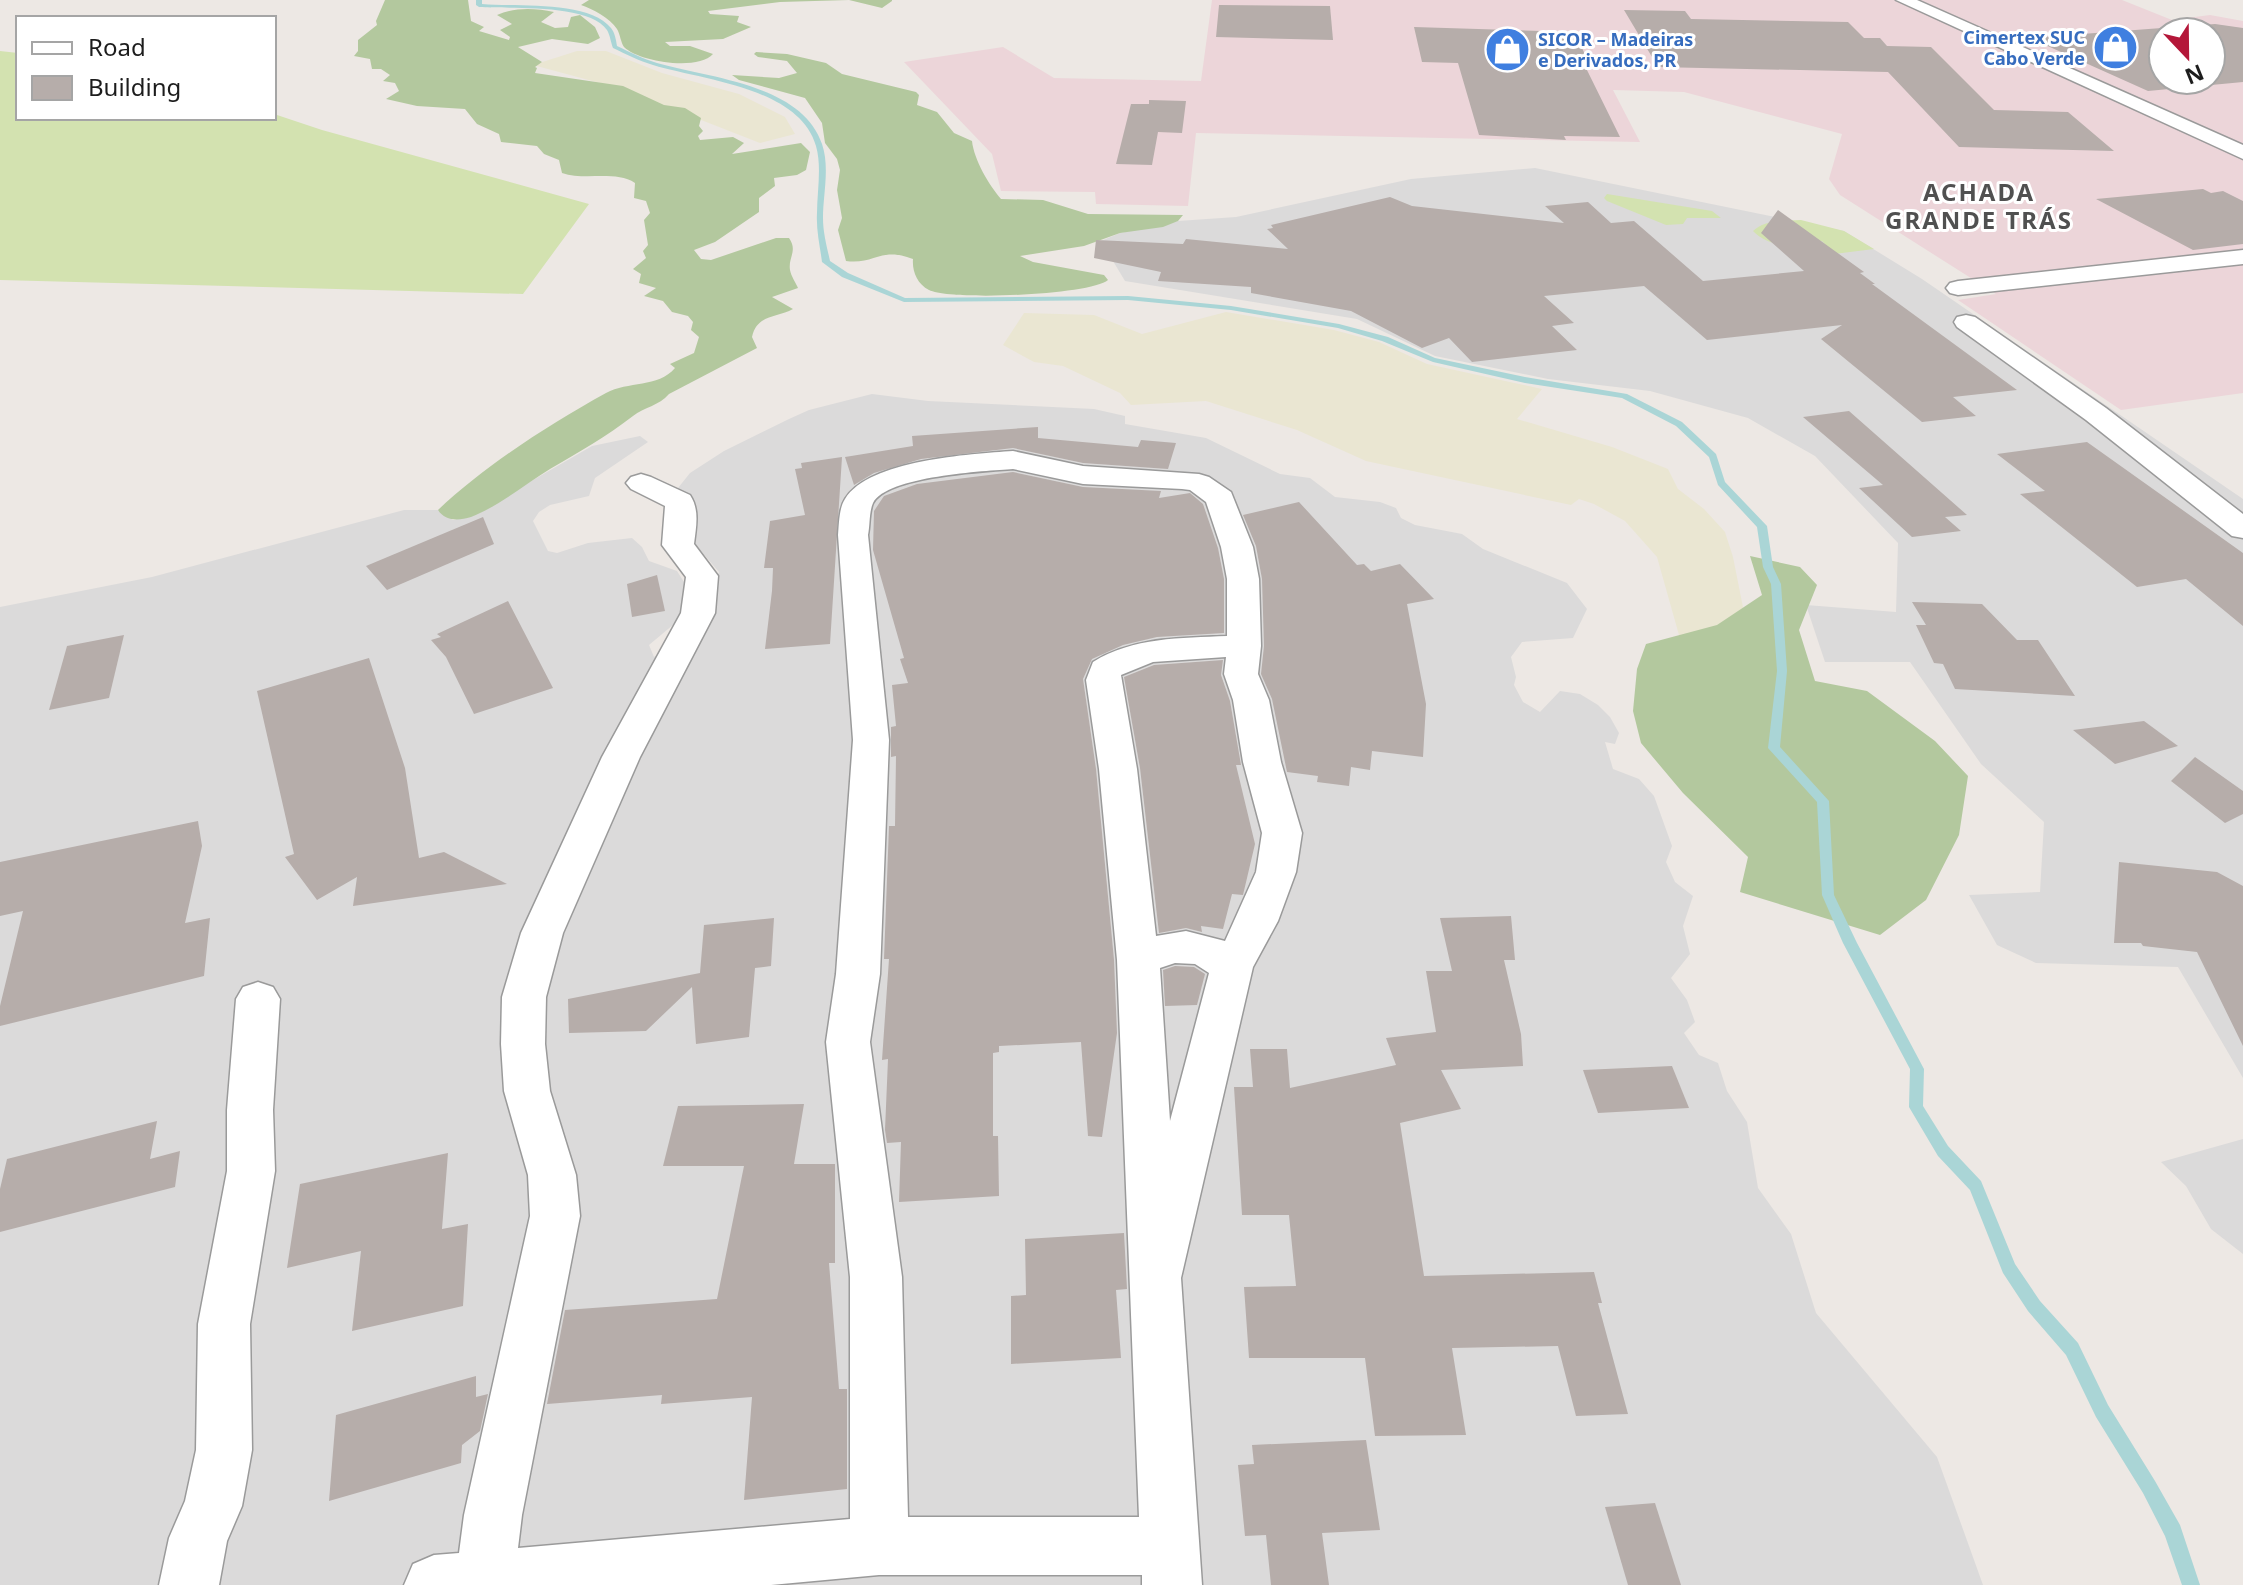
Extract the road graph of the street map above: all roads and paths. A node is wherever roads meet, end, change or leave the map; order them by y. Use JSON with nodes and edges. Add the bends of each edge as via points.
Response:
{"nodes":[{"id":1,"x":1904,"y":0,"type":"edge"},
{"id":2,"x":2243,"y":153,"type":"edge"},
{"id":3,"x":2243,"y":257,"type":"edge"},
{"id":4,"x":1958,"y":288,"type":"dead end"},
{"id":5,"x":1966,"y":322,"type":"dead end"},
{"id":6,"x":641,"y":483,"type":"dead end"},
{"id":7,"x":2243,"y":529,"type":"edge"},
{"id":8,"x":1244,"y":646,"type":"junction"},
{"id":9,"x":1138,"y":960,"type":"junction"},
{"id":10,"x":1232,"y":967,"type":"junction"},
{"id":11,"x":258,"y":999,"type":"dead end"},
{"id":12,"x":1155,"y":1279,"type":"junction"},
{"id":13,"x":879,"y":1546,"type":"junction"},
{"id":14,"x":1171,"y":1565,"type":"edge"},
{"id":15,"x":460,"y":1583,"type":"edge"},
{"id":16,"x":189,"y":1585,"type":"edge"}],
"edges":[{"from":1,"to":2,"type":"street"},
{"from":3,"to":4,"type":"street"},
{"from":5,"to":7,"type":"street","via":[[2096,414]]},
{"from":6,"to":15,"type":"street","via":[[679,501],[678,545],[702,576],[698,613],[609,784],[542,933],[524,997],[527,1091],[552,1175],[555,1216],[493,1515]]},
{"from":8,"to":9,"type":"street","via":[[1148,652],[1116,661],[1105,670]]},
{"from":8,"to":10,"type":"street","via":[[1241,674],[1282,833],[1276,872]]},
{"from":8,"to":13,"type":"street","via":[[1237,547],[1220,498],[1199,483],[1083,475],[1013,460],[893,478],[871,488],[858,502],[853,535],[871,740],[858,974],[848,1042],[876,1277]]},
{"from":9,"to":10,"type":"street","via":[[1161,948],[1184,946],[1204,949]]},
{"from":9,"to":12,"type":"street"},
{"from":10,"to":12,"type":"street"},
{"from":11,"to":16,"type":"street","via":[[251,1171],[224,1324],[224,1450]]},
{"from":12,"to":14,"type":"street"},
{"from":13,"to":14,"type":"street"},
{"from":13,"to":15,"type":"street"}]}
